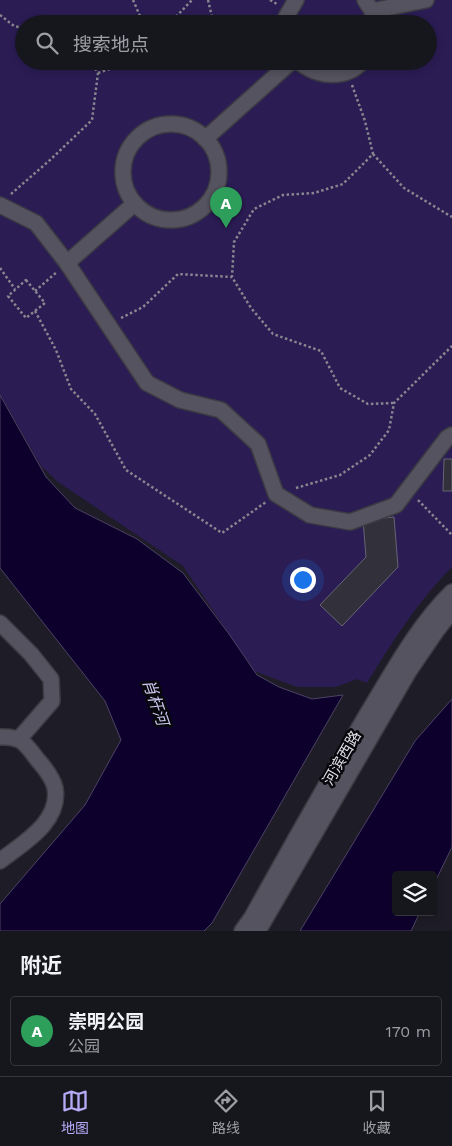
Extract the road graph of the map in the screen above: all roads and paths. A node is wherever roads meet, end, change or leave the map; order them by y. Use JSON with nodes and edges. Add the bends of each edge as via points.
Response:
{"nodes":[{"id":1,"x":132,"y":0,"type":"edge"},
{"id":2,"x":192,"y":0,"type":"edge"},
{"id":3,"x":208,"y":0,"type":"edge"},
{"id":4,"x":296,"y":0,"type":"edge"},
{"id":5,"x":426,"y":0,"type":"edge"},
{"id":6,"x":371,"y":12,"type":"edge"},
{"id":7,"x":0,"y":15,"type":"edge"},
{"id":8,"x":140,"y":15,"type":"edge"},
{"id":9,"x":178,"y":15,"type":"edge"},
{"id":10,"x":211,"y":15,"type":"edge"},
{"id":11,"x":287,"y":15,"type":"edge"},
{"id":12,"x":15,"y":26,"type":"edge"},
{"id":13,"x":96,"y":70,"type":"edge"},
{"id":14,"x":109,"y":70,"type":"edge"},
{"id":15,"x":282,"y":70,"type":"edge"},
{"id":16,"x":310,"y":70,"type":"edge"},
{"id":17,"x":351,"y":70,"type":"edge"},
{"id":18,"x":348,"y":72,"type":"junction"},
{"id":19,"x":98,"y":74,"type":"junction"},
{"id":20,"x":204,"y":139,"type":"junction"},
{"id":21,"x":373,"y":154,"type":"junction"},
{"id":22,"x":4,"y":201,"type":"edge"},
{"id":23,"x":134,"y":204,"type":"junction"},
{"id":24,"x":452,"y":217,"type":"edge"},
{"id":25,"x":67,"y":262,"type":"junction"},
{"id":26,"x":0,"y":268,"type":"edge"},
{"id":27,"x":232,"y":277,"type":"junction"},
{"id":28,"x":15,"y":289,"type":"junction"},
{"id":29,"x":35,"y":291,"type":"junction"},
{"id":30,"x":35,"y":311,"type":"junction"},
{"id":31,"x":108,"y":324,"type":"junction"},
{"id":32,"x":452,"y":346,"type":"edge"},
{"id":33,"x":394,"y":403,"type":"junction"},
{"id":34,"x":452,"y":435,"type":"edge"},
{"id":35,"x":409,"y":490,"type":"junction"},
{"id":36,"x":276,"y":494,"type":"junction"},
{"id":37,"x":452,"y":534,"type":"edge"},
{"id":38,"x":452,"y":592,"type":"edge"},
{"id":39,"x":452,"y":611,"type":"edge"},
{"id":40,"x":0,"y":623,"type":"edge"},
{"id":41,"x":0,"y":737,"type":"edge"},
{"id":42,"x":19,"y":739,"type":"junction"},
{"id":43,"x":0,"y":861,"type":"edge"},
{"id":44,"x":242,"y":931,"type":"edge"},
{"id":45,"x":258,"y":931,"type":"edge"}],
"edges":[{"from":1,"to":8,"type":"path"},
{"from":2,"to":9,"type":"path"},
{"from":3,"to":10,"type":"path"},
{"from":4,"to":11,"type":"street"},
{"from":5,"to":6,"type":"street"},
{"from":7,"to":12,"type":"path"},
{"from":13,"to":19,"type":"path"},
{"from":14,"to":19,"type":"path"},
{"from":15,"to":20,"type":"street"},
{"from":16,"to":18,"type":"street","via":[[333,75]]},
{"from":17,"to":18,"type":"street"},
{"from":18,"to":21,"type":"path"},
{"from":19,"to":22,"type":"path","via":[[92,120]]},
{"from":20,"to":23,"type":"street","via":[[185,126],[170,124],[142,134],[131,145],[124,159],[122,174]]},
{"from":20,"to":23,"type":"street","via":[[217,158],[219,173],[216,189],[208,203],[195,214],[179,220],[147,215]]},
{"from":21,"to":24,"type":"path","via":[[404,188]]},
{"from":21,"to":27,"type":"path","via":[[343,184],[314,193],[283,195],[254,209],[234,242]]},
{"from":22,"to":25,"type":"street","via":[[36,224]]},
{"from":23,"to":25,"type":"street"},
{"from":25,"to":29,"type":"path"},
{"from":25,"to":31,"type":"street"},
{"from":26,"to":28,"type":"path"},
{"from":27,"to":31,"type":"path","via":[[178,274],[143,307]]},
{"from":27,"to":33,"type":"path","via":[[251,308],[273,334],[320,351],[340,388],[368,404]]},
{"from":28,"to":29,"type":"path","via":[[26,280]]},
{"from":28,"to":30,"type":"path","via":[[8,296],[26,318]]},
{"from":29,"to":30,"type":"path","via":[[45,303]]},
{"from":30,"to":36,"type":"path","via":[[56,350],[71,389],[95,414],[126,470],[222,533]]},
{"from":31,"to":36,"type":"street","via":[[147,383],[180,400],[221,410],[258,444]]},
{"from":32,"to":33,"type":"path"},
{"from":33,"to":36,"type":"path","via":[[389,430],[370,455],[340,475]]},
{"from":34,"to":35,"type":"street"},
{"from":35,"to":36,"type":"street","via":[[396,505],[350,522],[310,515]]},
{"from":35,"to":37,"type":"path"},
{"from":38,"to":44,"type":"street","name":"河滨西路","via":[[396,666]]},
{"from":39,"to":45,"type":"street","name":"河滨西路","via":[[409,671]]},
{"from":40,"to":42,"type":"street","via":[[51,679],[52,701]]},
{"from":41,"to":42,"type":"street"},
{"from":42,"to":43,"type":"street","via":[[45,769],[54,786],[56,802],[48,819],[35,834]]}]}
